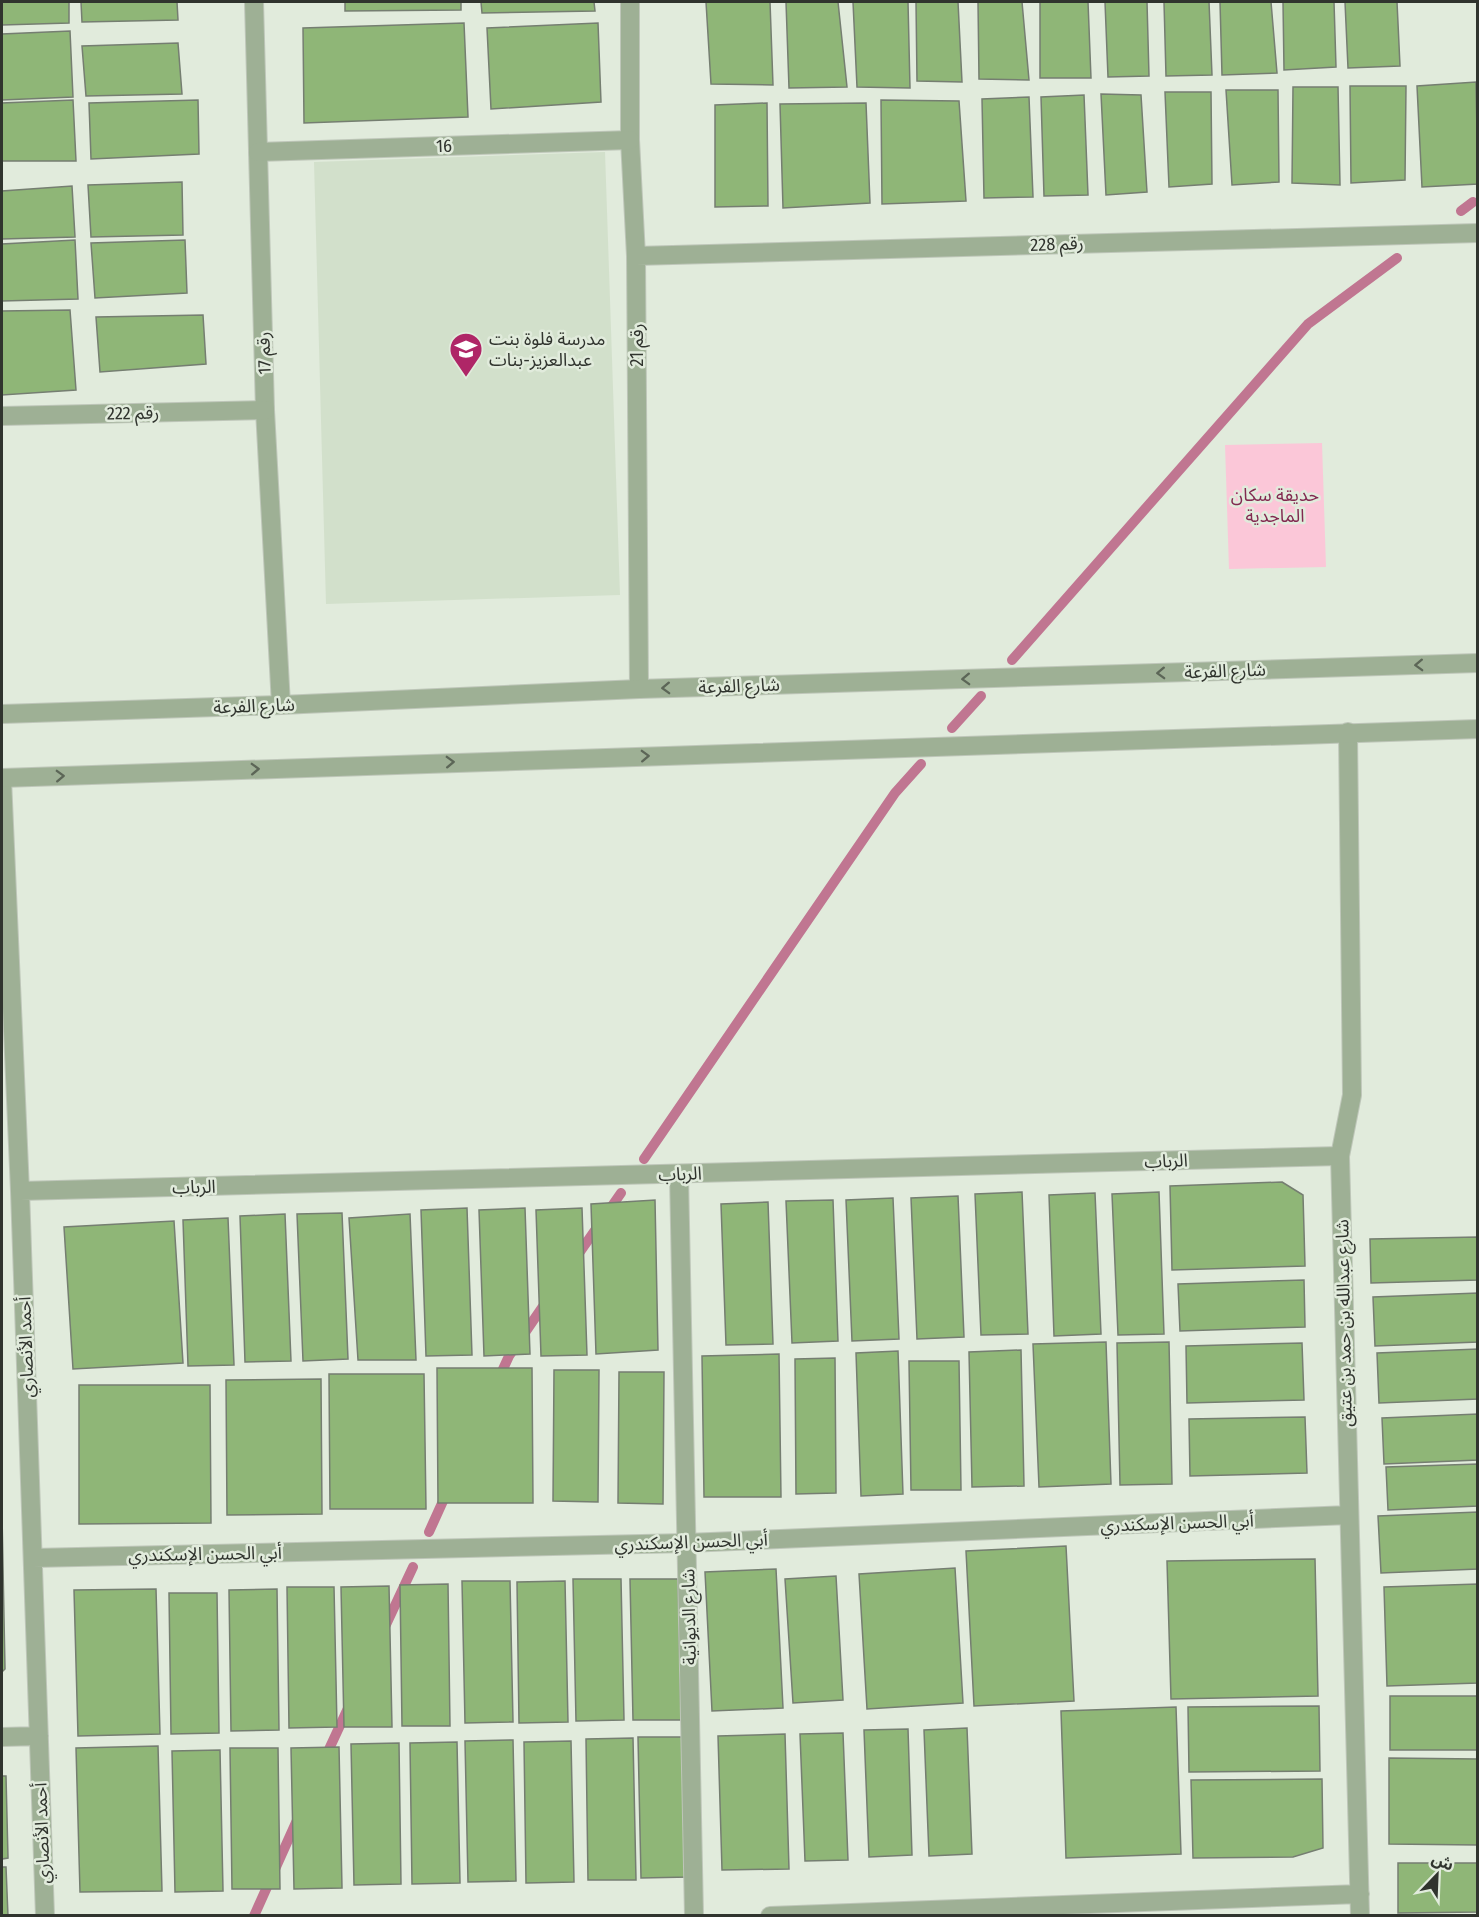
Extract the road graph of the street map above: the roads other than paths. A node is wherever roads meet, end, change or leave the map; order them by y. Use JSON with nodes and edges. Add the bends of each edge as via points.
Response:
{"nodes":[{"id":1,"x":254,"y":2,"type":"edge"},
{"id":2,"x":630,"y":2,"type":"edge"},
{"id":3,"x":630,"y":140,"type":"junction"},
{"id":4,"x":258,"y":152,"type":"junction"},
{"id":5,"x":1478,"y":233,"type":"edge"},
{"id":6,"x":636,"y":256,"type":"junction"},
{"id":7,"x":265,"y":410,"type":"junction"},
{"id":8,"x":2,"y":416,"type":"edge"},
{"id":9,"x":1478,"y":663,"type":"edge"},
{"id":10,"x":639,"y":689,"type":"junction"},
{"id":11,"x":281,"y":705,"type":"junction"},
{"id":12,"x":2,"y":714,"type":"edge"},
{"id":13,"x":1478,"y":729,"type":"edge"},
{"id":14,"x":1348,"y":732,"type":"junction"},
{"id":15,"x":2,"y":778,"type":"edge"},
{"id":16,"x":1340,"y":1156,"type":"junction"},
{"id":17,"x":679,"y":1174,"type":"junction"},
{"id":18,"x":20,"y":1191,"type":"junction"},
{"id":19,"x":1349,"y":1515,"type":"junction"},
{"id":20,"x":687,"y":1543,"type":"junction"},
{"id":21,"x":33,"y":1558,"type":"junction"},
{"id":22,"x":2,"y":1737,"type":"edge"},
{"id":23,"x":39,"y":1737,"type":"junction"},
{"id":24,"x":1360,"y":1894,"type":"junction"},
{"id":25,"x":874,"y":1913,"type":"edge"},
{"id":26,"x":45,"y":1916,"type":"edge"},
{"id":27,"x":694,"y":1916,"type":"edge"},
{"id":28,"x":771,"y":1916,"type":"edge"},
{"id":29,"x":1360,"y":1916,"type":"edge"}],
"edges":[{"from":1,"to":4,"type":"street","name":"رقم 17"},
{"from":2,"to":3,"type":"street","name":"رقم 21"},
{"from":3,"to":4,"type":"street","name":"16"},
{"from":3,"to":6,"type":"street","name":"رقم 21"},
{"from":4,"to":7,"type":"street","name":"رقم 17"},
{"from":5,"to":6,"type":"street","name":"رقم 228"},
{"from":6,"to":10,"type":"street","name":"رقم 21"},
{"from":7,"to":8,"type":"street","name":"رقم 222"},
{"from":7,"to":11,"type":"street","name":"رقم 17"},
{"from":9,"to":10,"type":"street","name":"شارع الفرعة","one_way":true},
{"from":10,"to":11,"type":"street","name":"شارع الفرعة"},
{"from":11,"to":12,"type":"street","name":"شارع الفرعة"},
{"from":13,"to":14,"type":"street"},
{"from":15,"to":14,"type":"street","one_way":true},
{"from":14,"to":16,"type":"street","name":"شارع عبدالله بن حمد بن عتيق","via":[[1352,1095]]},
{"from":15,"to":18,"type":"street","name":"أحمد الأنصاري"},
{"from":16,"to":17,"type":"street","name":"الرباب"},
{"from":16,"to":19,"type":"street","name":"شارع عبدالله بن حمد بن عتيق"},
{"from":17,"to":18,"type":"street","name":"الرباب"},
{"from":17,"to":20,"type":"street","name":"شارع الديوانية"},
{"from":18,"to":21,"type":"street","name":"أحمد الأنصاري"},
{"from":19,"to":20,"type":"street","name":"أبي الحسن الإسكندري"},
{"from":19,"to":24,"type":"street","name":"شارع عبدالله بن حمد بن عتيق"},
{"from":20,"to":21,"type":"street","name":"أبي الحسن الإسكندري"},
{"from":20,"to":27,"type":"street","name":"شارع الديوانية"},
{"from":21,"to":23,"type":"street","name":"أحمد الأنصاري"},
{"from":22,"to":23,"type":"street"},
{"from":23,"to":26,"type":"street","name":"أحمد الأنصاري"},
{"from":24,"to":25,"type":"street"},
{"from":24,"to":29,"type":"street","name":"شارع عبدالله بن حمد بن عتيق"},
{"from":25,"to":28,"type":"street"}]}
